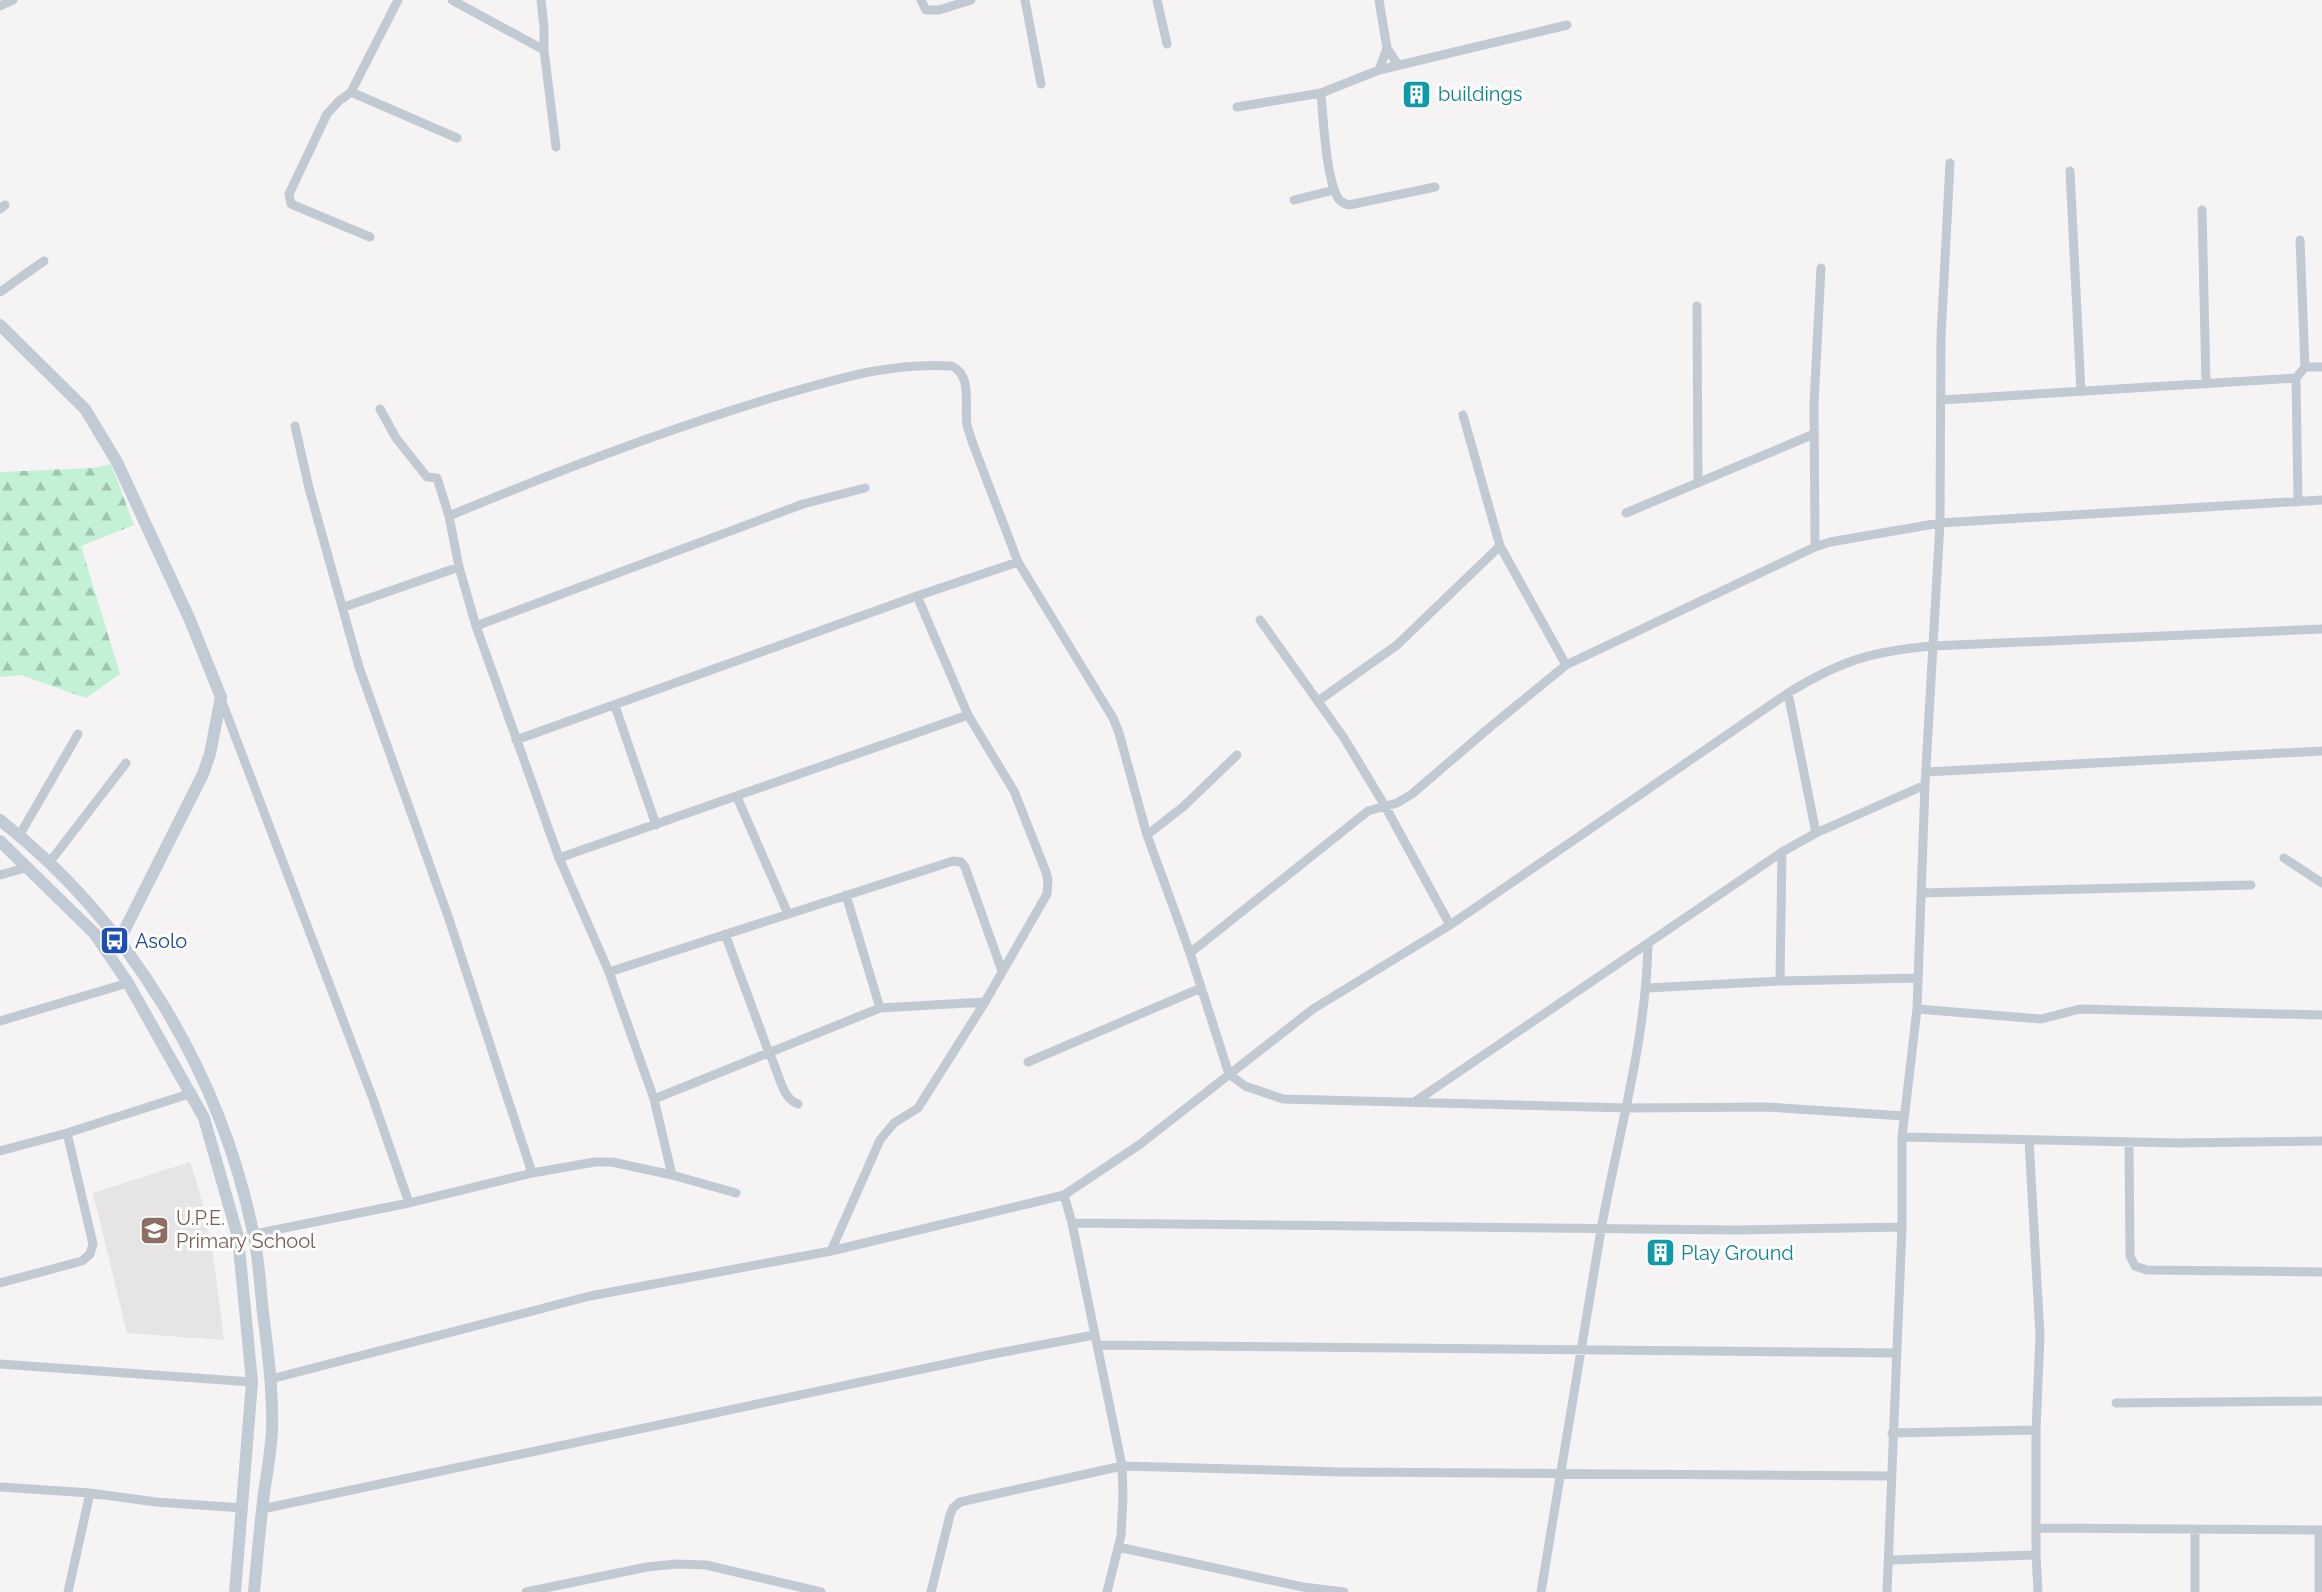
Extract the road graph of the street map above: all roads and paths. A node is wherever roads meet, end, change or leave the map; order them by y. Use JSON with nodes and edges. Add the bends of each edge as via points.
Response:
{"nodes":[{"id":1,"x":13,"y":0,"type":"edge"},
{"id":2,"x":398,"y":0,"type":"edge"},
{"id":3,"x":452,"y":0,"type":"edge"},
{"id":4,"x":541,"y":0,"type":"edge"},
{"id":5,"x":921,"y":0,"type":"edge"},
{"id":6,"x":971,"y":0,"type":"edge"},
{"id":7,"x":1025,"y":0,"type":"edge"},
{"id":8,"x":1157,"y":0,"type":"edge"},
{"id":9,"x":1379,"y":0,"type":"edge"},
{"id":10,"x":0,"y":6,"type":"edge"},
{"id":11,"x":1566,"y":25,"type":"dead end"},
{"id":12,"x":1167,"y":44,"type":"dead end"},
{"id":13,"x":1387,"y":48,"type":"junction"},
{"id":14,"x":544,"y":50,"type":"junction"},
{"id":15,"x":1398,"y":65,"type":"junction"},
{"id":16,"x":1379,"y":70,"type":"junction"},
{"id":17,"x":1041,"y":84,"type":"dead end"},
{"id":18,"x":351,"y":92,"type":"junction"},
{"id":19,"x":1321,"y":93,"type":"junction"},
{"id":20,"x":1237,"y":107,"type":"dead end"},
{"id":21,"x":457,"y":138,"type":"dead end"},
{"id":22,"x":556,"y":147,"type":"dead end"},
{"id":23,"x":1950,"y":163,"type":"dead end"},
{"id":24,"x":2070,"y":171,"type":"dead end"},
{"id":25,"x":1435,"y":187,"type":"dead end"},
{"id":26,"x":1334,"y":190,"type":"junction"},
{"id":27,"x":1294,"y":200,"type":"dead end"},
{"id":28,"x":2202,"y":210,"type":"dead end"},
{"id":29,"x":370,"y":237,"type":"dead end"},
{"id":30,"x":2300,"y":240,"type":"dead end"},
{"id":31,"x":44,"y":261,"type":"dead end"},
{"id":32,"x":1821,"y":268,"type":"dead end"},
{"id":33,"x":0,"y":292,"type":"edge"},
{"id":34,"x":1697,"y":306,"type":"dead end"},
{"id":35,"x":0,"y":325,"type":"edge"},
{"id":36,"x":2305,"y":367,"type":"junction"},
{"id":37,"x":2322,"y":367,"type":"edge"},
{"id":38,"x":2296,"y":378,"type":"junction"},
{"id":39,"x":2206,"y":384,"type":"junction"},
{"id":40,"x":2080,"y":392,"type":"junction"},
{"id":41,"x":1941,"y":400,"type":"junction"},
{"id":42,"x":380,"y":409,"type":"dead end"},
{"id":43,"x":1463,"y":415,"type":"dead end"},
{"id":44,"x":295,"y":426,"type":"dead end"},
{"id":45,"x":1814,"y":434,"type":"junction"},
{"id":46,"x":1698,"y":483,"type":"junction"},
{"id":47,"x":865,"y":488,"type":"dead end"},
{"id":48,"x":2322,"y":500,"type":"edge"},
{"id":49,"x":2298,"y":502,"type":"junction"},
{"id":50,"x":1626,"y":513,"type":"dead end"},
{"id":51,"x":449,"y":516,"type":"junction"},
{"id":52,"x":1940,"y":523,"type":"junction"},
{"id":53,"x":1500,"y":546,"type":"junction"},
{"id":54,"x":1815,"y":547,"type":"junction"},
{"id":55,"x":1018,"y":562,"type":"junction"},
{"id":56,"x":459,"y":567,"type":"junction"},
{"id":57,"x":917,"y":596,"type":"junction"},
{"id":58,"x":344,"y":607,"type":"junction"},
{"id":59,"x":1260,"y":620,"type":"dead end"},
{"id":60,"x":476,"y":626,"type":"junction"},
{"id":61,"x":2322,"y":629,"type":"edge"},
{"id":62,"x":1933,"y":646,"type":"junction"},
{"id":63,"x":1566,"y":665,"type":"junction"},
{"id":64,"x":1788,"y":693,"type":"junction"},
{"id":65,"x":221,"y":697,"type":"junction"},
{"id":66,"x":1318,"y":701,"type":"junction"},
{"id":67,"x":615,"y":706,"type":"junction"},
{"id":68,"x":968,"y":715,"type":"junction"},
{"id":69,"x":78,"y":734,"type":"dead end"},
{"id":70,"x":516,"y":740,"type":"junction"},
{"id":71,"x":2322,"y":751,"type":"edge"},
{"id":72,"x":1237,"y":755,"type":"dead end"},
{"id":73,"x":126,"y":763,"type":"dead end"},
{"id":74,"x":1926,"y":772,"type":"junction"},
{"id":75,"x":1925,"y":785,"type":"junction"},
{"id":76,"x":737,"y":797,"type":"junction"},
{"id":77,"x":1385,"y":806,"type":"junction"},
{"id":78,"x":0,"y":820,"type":"edge"},
{"id":79,"x":656,"y":825,"type":"junction"},
{"id":80,"x":1816,"y":833,"type":"junction"},
{"id":81,"x":1147,"y":835,"type":"junction"},
{"id":82,"x":19,"y":836,"type":"junction"},
{"id":83,"x":0,"y":841,"type":"edge"},
{"id":84,"x":1782,"y":852,"type":"junction"},
{"id":85,"x":559,"y":858,"type":"junction"},
{"id":86,"x":2284,"y":858,"type":"dead end"},
{"id":87,"x":49,"y":863,"type":"junction"},
{"id":88,"x":29,"y":867,"type":"junction"},
{"id":89,"x":0,"y":876,"type":"edge"},
{"id":90,"x":2322,"y":883,"type":"edge"},
{"id":91,"x":2251,"y":885,"type":"dead end"},
{"id":92,"x":1921,"y":893,"type":"junction"},
{"id":93,"x":846,"y":895,"type":"junction"},
{"id":94,"x":788,"y":914,"type":"junction"},
{"id":95,"x":1450,"y":925,"type":"junction"},
{"id":96,"x":724,"y":934,"type":"junction"},
{"id":97,"x":120,"y":939,"type":"junction"},
{"id":98,"x":1648,"y":944,"type":"junction"},
{"id":99,"x":1190,"y":953,"type":"junction"},
{"id":100,"x":1002,"y":971,"type":"junction"},
{"id":101,"x":609,"y":972,"type":"junction"},
{"id":102,"x":1918,"y":978,"type":"junction"},
{"id":103,"x":1780,"y":981,"type":"junction"},
{"id":104,"x":128,"y":983,"type":"junction"},
{"id":105,"x":1201,"y":988,"type":"junction"},
{"id":106,"x":1647,"y":988,"type":"junction"},
{"id":107,"x":985,"y":1002,"type":"junction"},
{"id":108,"x":880,"y":1008,"type":"junction"},
{"id":109,"x":1917,"y":1009,"type":"junction"},
{"id":110,"x":2322,"y":1015,"type":"edge"},
{"id":111,"x":0,"y":1021,"type":"edge"},
{"id":112,"x":769,"y":1053,"type":"junction"},
{"id":113,"x":1028,"y":1062,"type":"dead end"},
{"id":114,"x":1229,"y":1074,"type":"junction"},
{"id":115,"x":192,"y":1093,"type":"junction"},
{"id":116,"x":654,"y":1099,"type":"junction"},
{"id":117,"x":1416,"y":1101,"type":"junction"},
{"id":118,"x":798,"y":1104,"type":"dead end"},
{"id":119,"x":1627,"y":1108,"type":"junction"},
{"id":120,"x":1904,"y":1116,"type":"junction"},
{"id":121,"x":67,"y":1133,"type":"junction"},
{"id":122,"x":1902,"y":1137,"type":"junction"},
{"id":123,"x":2029,"y":1140,"type":"junction"},
{"id":124,"x":2129,"y":1142,"type":"junction"},
{"id":125,"x":2322,"y":1142,"type":"edge"},
{"id":126,"x":0,"y":1151,"type":"edge"},
{"id":127,"x":532,"y":1173,"type":"junction"},
{"id":128,"x":672,"y":1175,"type":"junction"},
{"id":129,"x":736,"y":1193,"type":"dead end"},
{"id":130,"x":1064,"y":1195,"type":"junction"},
{"id":131,"x":409,"y":1203,"type":"junction"},
{"id":132,"x":1072,"y":1223,"type":"junction"},
{"id":133,"x":1902,"y":1227,"type":"junction"},
{"id":134,"x":1602,"y":1228,"type":"junction"},
{"id":135,"x":254,"y":1234,"type":"junction"},
{"id":136,"x":831,"y":1251,"type":"junction"},
{"id":137,"x":2322,"y":1272,"type":"edge"},
{"id":138,"x":0,"y":1283,"type":"edge"},
{"id":139,"x":1095,"y":1340,"type":"junction"},
{"id":140,"x":1581,"y":1350,"type":"junction"},
{"id":141,"x":1896,"y":1353,"type":"junction"},
{"id":142,"x":0,"y":1364,"type":"edge"},
{"id":143,"x":271,"y":1379,"type":"junction"},
{"id":144,"x":252,"y":1382,"type":"junction"},
{"id":145,"x":2322,"y":1401,"type":"edge"},
{"id":146,"x":2116,"y":1402,"type":"dead end"},
{"id":147,"x":2036,"y":1430,"type":"junction"},
{"id":148,"x":1892,"y":1433,"type":"junction"},
{"id":149,"x":1122,"y":1466,"type":"junction"},
{"id":150,"x":1560,"y":1474,"type":"junction"},
{"id":151,"x":1891,"y":1476,"type":"junction"},
{"id":152,"x":0,"y":1487,"type":"edge"},
{"id":153,"x":90,"y":1493,"type":"junction"},
{"id":154,"x":243,"y":1508,"type":"junction"},
{"id":155,"x":262,"y":1509,"type":"junction"},
{"id":156,"x":2036,"y":1528,"type":"junction"},
{"id":157,"x":2195,"y":1531,"type":"junction"},
{"id":158,"x":2320,"y":1531,"type":"edge"},
{"id":159,"x":1118,"y":1547,"type":"junction"},
{"id":160,"x":2036,"y":1555,"type":"junction"},
{"id":161,"x":1890,"y":1560,"type":"junction"},
{"id":162,"x":68,"y":1592,"type":"edge"},
{"id":163,"x":235,"y":1592,"type":"edge"},
{"id":164,"x":254,"y":1592,"type":"edge"},
{"id":165,"x":526,"y":1592,"type":"edge"},
{"id":166,"x":821,"y":1592,"type":"edge"},
{"id":167,"x":931,"y":1592,"type":"edge"},
{"id":168,"x":1107,"y":1592,"type":"edge"},
{"id":169,"x":1344,"y":1592,"type":"edge"},
{"id":170,"x":1541,"y":1592,"type":"edge"},
{"id":171,"x":1887,"y":1592,"type":"edge"},
{"id":172,"x":2038,"y":1592,"type":"edge"},
{"id":173,"x":2195,"y":1592,"type":"edge"},
{"id":174,"x":2319,"y":1592,"type":"edge"}],
"edges":[{"from":1,"to":10,"type":"street"},
{"from":2,"to":18,"type":"street"},
{"from":3,"to":14,"type":"street"},
{"from":4,"to":14,"type":"street"},
{"from":5,"to":6,"type":"street","via":[[926,10],[939,10]]},
{"from":7,"to":17,"type":"street"},
{"from":8,"to":12,"type":"street"},
{"from":9,"to":13,"type":"street"},
{"from":11,"to":15,"type":"street"},
{"from":13,"to":15,"type":"street"},
{"from":13,"to":16,"type":"street"},
{"from":14,"to":22,"type":"street"},
{"from":15,"to":16,"type":"street"},
{"from":16,"to":19,"type":"street"},
{"from":18,"to":21,"type":"street"},
{"from":18,"to":29,"type":"street","via":[[327,114],[289,194],[291,204]]},
{"from":19,"to":20,"type":"street"},
{"from":19,"to":26,"type":"street"},
{"from":23,"to":41,"type":"street"},
{"from":24,"to":40,"type":"street"},
{"from":25,"to":26,"type":"street","via":[[1349,205],[1339,200]]},
{"from":26,"to":27,"type":"street"},
{"from":28,"to":39,"type":"street"},
{"from":30,"to":36,"type":"street"},
{"from":31,"to":33,"type":"street"},
{"from":32,"to":45,"type":"street"},
{"from":34,"to":46,"type":"street"},
{"from":35,"to":65,"type":"street","via":[[85,409],[117,462]]},
{"from":36,"to":37,"type":"street"},
{"from":36,"to":38,"type":"street"},
{"from":38,"to":39,"type":"street"},
{"from":38,"to":49,"type":"street"},
{"from":39,"to":40,"type":"street"},
{"from":40,"to":41,"type":"street"},
{"from":41,"to":52,"type":"street"},
{"from":42,"to":51,"type":"street","via":[[396,438],[427,477],[437,478]]},
{"from":43,"to":53,"type":"street"},
{"from":44,"to":58,"type":"street"},
{"from":45,"to":46,"type":"street"},
{"from":45,"to":54,"type":"street"},
{"from":46,"to":50,"type":"street"},
{"from":47,"to":60,"type":"street","via":[[803,504]]},
{"from":48,"to":49,"type":"street"},
{"from":49,"to":52,"type":"street"},
{"from":51,"to":55,"type":"street","via":[[530,482],[721,413],[866,371],[952,366],[964,378],[973,444]]},
{"from":51,"to":56,"type":"street"},
{"from":52,"to":54,"type":"street"},
{"from":52,"to":62,"type":"street"},
{"from":53,"to":63,"type":"street"},
{"from":53,"to":66,"type":"street","via":[[1396,645]]},
{"from":54,"to":63,"type":"street"},
{"from":55,"to":57,"type":"street"},
{"from":55,"to":81,"type":"street","via":[[1113,718]]},
{"from":56,"to":58,"type":"street"},
{"from":56,"to":60,"type":"street"},
{"from":57,"to":67,"type":"street"},
{"from":57,"to":68,"type":"street"},
{"from":58,"to":127,"type":"street","via":[[359,667],[449,919]]},
{"from":59,"to":66,"type":"street"},
{"from":60,"to":70,"type":"street"},
{"from":61,"to":62,"type":"street"},
{"from":62,"to":64,"type":"street","via":[[1891,650],[1845,662]]},
{"from":62,"to":74,"type":"street"},
{"from":63,"to":77,"type":"street","via":[[1412,795]]},
{"from":64,"to":80,"type":"street"},
{"from":64,"to":95,"type":"street"},
{"from":65,"to":97,"type":"street","via":[[203,774]]},
{"from":65,"to":131,"type":"street","via":[[374,1099]]},
{"from":66,"to":77,"type":"street"},
{"from":67,"to":70,"type":"street"},
{"from":67,"to":79,"type":"street"},
{"from":68,"to":76,"type":"street"},
{"from":68,"to":100,"type":"street","via":[[1014,791],[1048,880],[1047,894]]},
{"from":69,"to":82,"type":"street"},
{"from":70,"to":85,"type":"street"},
{"from":71,"to":74,"type":"street"},
{"from":72,"to":81,"type":"street"},
{"from":73,"to":87,"type":"street"},
{"from":74,"to":75,"type":"street"},
{"from":75,"to":80,"type":"street"},
{"from":75,"to":92,"type":"street"},
{"from":76,"to":79,"type":"street"},
{"from":76,"to":94,"type":"street"},
{"from":77,"to":95,"type":"street"},
{"from":77,"to":99,"type":"street","via":[[1368,812]]},
{"from":78,"to":82,"type":"street"},
{"from":79,"to":85,"type":"street"},
{"from":80,"to":84,"type":"street"},
{"from":81,"to":99,"type":"street"},
{"from":82,"to":87,"type":"street"},
{"from":83,"to":88,"type":"street"},
{"from":84,"to":98,"type":"street"},
{"from":84,"to":103,"type":"street"},
{"from":85,"to":101,"type":"street"},
{"from":86,"to":90,"type":"street"},
{"from":87,"to":97,"type":"street"},
{"from":88,"to":89,"type":"street"},
{"from":88,"to":104,"type":"street","via":[[94,933]]},
{"from":91,"to":92,"type":"street"},
{"from":92,"to":102,"type":"street"},
{"from":93,"to":94,"type":"street"},
{"from":93,"to":100,"type":"street","via":[[953,861],[961,862]]},
{"from":93,"to":108,"type":"street"},
{"from":94,"to":96,"type":"street"},
{"from":95,"to":114,"type":"street","via":[[1313,1009]]},
{"from":96,"to":101,"type":"street"},
{"from":96,"to":112,"type":"street"},
{"from":97,"to":135,"type":"street","via":[[153,986],[206,1086],[242,1187]]},
{"from":98,"to":106,"type":"street"},
{"from":98,"to":117,"type":"street"},
{"from":99,"to":105,"type":"street"},
{"from":100,"to":107,"type":"street"},
{"from":101,"to":116,"type":"street"},
{"from":102,"to":103,"type":"street"},
{"from":102,"to":109,"type":"street"},
{"from":103,"to":106,"type":"street"},
{"from":104,"to":111,"type":"street"},
{"from":104,"to":115,"type":"street"},
{"from":105,"to":113,"type":"street"},
{"from":105,"to":114,"type":"street"},
{"from":106,"to":119,"type":"street"},
{"from":107,"to":108,"type":"street"},
{"from":107,"to":136,"type":"street","via":[[918,1108],[894,1123],[880,1140]]},
{"from":108,"to":112,"type":"street"},
{"from":109,"to":110,"type":"street","via":[[2041,1019],[2080,1009]]},
{"from":109,"to":120,"type":"street"},
{"from":112,"to":116,"type":"street"},
{"from":112,"to":118,"type":"street","via":[[783,1091]]},
{"from":114,"to":117,"type":"street","via":[[1245,1086],[1283,1099]]},
{"from":114,"to":130,"type":"street","via":[[1139,1144]]},
{"from":115,"to":121,"type":"street"},
{"from":115,"to":144,"type":"street","via":[[204,1118],[238,1237]]},
{"from":116,"to":128,"type":"street"},
{"from":117,"to":119,"type":"street"},
{"from":119,"to":120,"type":"street","via":[[1767,1107]]},
{"from":119,"to":134,"type":"street"},
{"from":120,"to":122,"type":"street"},
{"from":121,"to":126,"type":"street"},
{"from":121,"to":138,"type":"street","via":[[93,1244],[90,1254],[82,1261]]},
{"from":122,"to":123,"type":"street"},
{"from":122,"to":133,"type":"street"},
{"from":123,"to":124,"type":"street"},
{"from":123,"to":147,"type":"street","via":[[2040,1336]]},
{"from":124,"to":125,"type":"street"},
{"from":124,"to":137,"type":"street","via":[[2130,1256],[2135,1266],[2147,1270]]},
{"from":127,"to":128,"type":"street","via":[[612,1162]]},
{"from":127,"to":131,"type":"street"},
{"from":128,"to":129,"type":"street"},
{"from":130,"to":132,"type":"street"},
{"from":130,"to":136,"type":"street"},
{"from":131,"to":135,"type":"street"},
{"from":132,"to":134,"type":"street"},
{"from":132,"to":139,"type":"street"},
{"from":133,"to":134,"type":"street"},
{"from":133,"to":141,"type":"street"},
{"from":134,"to":140,"type":"street"},
{"from":135,"to":143,"type":"street"},
{"from":136,"to":143,"type":"street","via":[[590,1296]]},
{"from":139,"to":140,"type":"street"},
{"from":139,"to":149,"type":"street"},
{"from":139,"to":155,"type":"street","via":[[982,1356]]},
{"from":140,"to":141,"type":"street"},
{"from":140,"to":150,"type":"street"},
{"from":141,"to":148,"type":"street"},
{"from":142,"to":144,"type":"street"},
{"from":143,"to":155,"type":"street","via":[[272,1432]]},
{"from":144,"to":154,"type":"street"},
{"from":145,"to":146,"type":"street"},
{"from":147,"to":148,"type":"street"},
{"from":147,"to":156,"type":"street"},
{"from":148,"to":151,"type":"street"},
{"from":149,"to":150,"type":"street"},
{"from":149,"to":159,"type":"street"},
{"from":149,"to":167,"type":"street","via":[[960,1503],[950,1515]]},
{"from":150,"to":151,"type":"street"},
{"from":150,"to":170,"type":"street"},
{"from":151,"to":161,"type":"street"},
{"from":152,"to":153,"type":"street"},
{"from":153,"to":154,"type":"street","via":[[156,1503]]},
{"from":153,"to":162,"type":"street"},
{"from":154,"to":163,"type":"street"},
{"from":155,"to":164,"type":"street"},
{"from":156,"to":157,"type":"street"},
{"from":156,"to":160,"type":"street"},
{"from":157,"to":158,"type":"street"},
{"from":157,"to":173,"type":"street"},
{"from":158,"to":174,"type":"street"},
{"from":159,"to":168,"type":"street"},
{"from":159,"to":169,"type":"street","via":[[1303,1587]]},
{"from":160,"to":161,"type":"street"},
{"from":160,"to":172,"type":"street"},
{"from":161,"to":171,"type":"street"},
{"from":165,"to":166,"type":"street","via":[[676,1564],[706,1565]]}]}
